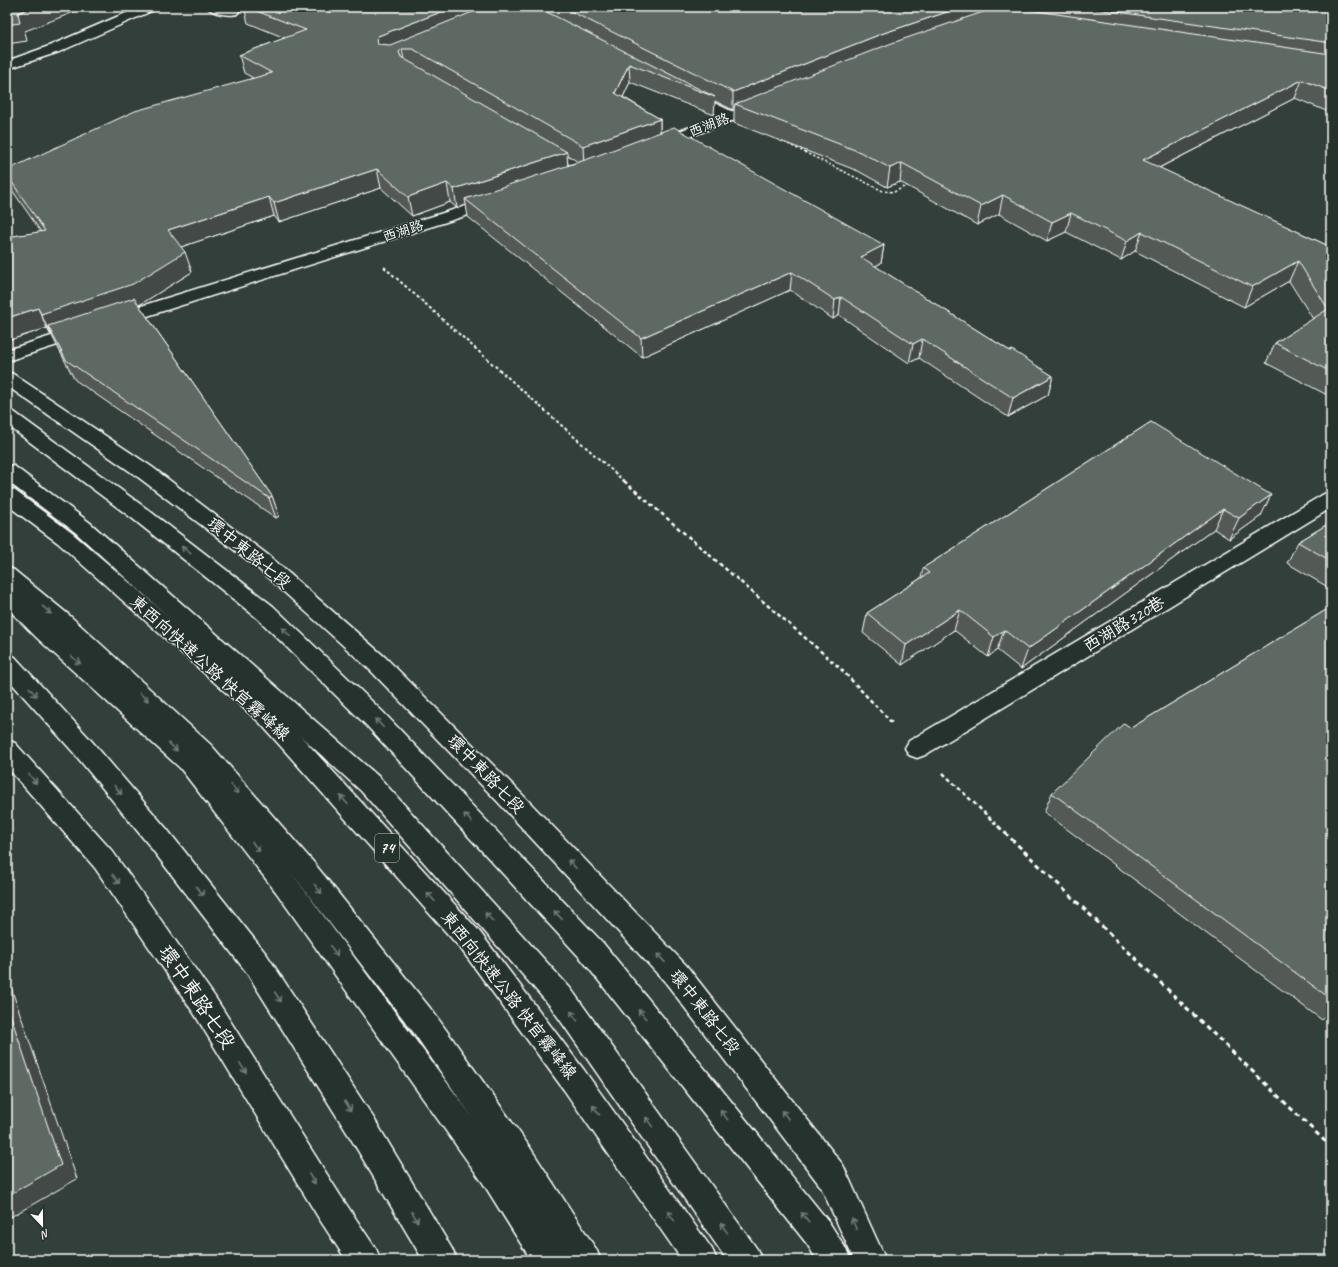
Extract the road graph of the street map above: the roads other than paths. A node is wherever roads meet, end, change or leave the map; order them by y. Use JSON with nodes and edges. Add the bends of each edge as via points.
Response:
{"nodes":[{"id":1,"x":150,"y":7,"type":"edge"},
{"id":2,"x":213,"y":7,"type":"edge"},
{"id":3,"x":233,"y":11,"type":"dead end"},
{"id":4,"x":7,"y":65,"type":"edge"},
{"id":5,"x":676,"y":88,"type":"edge"},
{"id":6,"x":775,"y":99,"type":"edge"},
{"id":7,"x":732,"y":117,"type":"junction"},
{"id":8,"x":643,"y":150,"type":"edge"},
{"id":9,"x":511,"y":197,"type":"edge"},
{"id":10,"x":7,"y":356,"type":"edge"},
{"id":11,"x":7,"y":378,"type":"edge"},
{"id":12,"x":7,"y":416,"type":"edge"},
{"id":13,"x":7,"y":471,"type":"edge"},
{"id":14,"x":7,"y":495,"type":"edge"},
{"id":15,"x":1331,"y":499,"type":"edge"},
{"id":16,"x":7,"y":575,"type":"edge"},
{"id":17,"x":7,"y":595,"type":"edge"},
{"id":18,"x":7,"y":663,"type":"edge"},
{"id":19,"x":917,"y":748,"type":"road end"},
{"id":20,"x":7,"y":750,"type":"edge"},
{"id":21,"x":365,"y":1260,"type":"edge"},
{"id":22,"x":441,"y":1260,"type":"edge"},
{"id":23,"x":549,"y":1260,"type":"edge"},
{"id":24,"x":585,"y":1260,"type":"edge"},
{"id":25,"x":701,"y":1260,"type":"edge"},
{"id":26,"x":746,"y":1260,"type":"edge"},
{"id":27,"x":835,"y":1260,"type":"edge"},
{"id":28,"x":870,"y":1260,"type":"edge"}],
"edges":[{"from":1,"to":4,"type":"main road","via":[[54,49]]},
{"from":2,"to":3,"type":"main road"},
{"from":5,"to":7,"type":"main road"},
{"from":6,"to":7,"type":"main road","name":"西湖路"},
{"from":7,"to":8,"type":"main road","name":"西湖路"},
{"from":9,"to":10,"type":"main road","name":"西湖路","via":[[194,294]]},
{"from":28,"to":11,"type":"main road","name":"環中東路七段","one_way":true,"via":[[832,1176],[676,974],[506,794],[377,663],[261,560],[145,472]]},
{"from":27,"to":12,"type":"main road","one_way":true,"via":[[818,1233],[592,952],[375,719],[265,612],[140,514]]},
{"from":26,"to":13,"type":"main road","one_way":true,"via":[[561,998],[370,784],[82,527]]},
{"from":25,"to":14,"type":"main road","name":"東西向快速公路 快官霧峰線","number":"74","one_way":true,"via":[[574,1080],[470,940],[268,716],[65,538]]},
{"from":15,"to":19,"type":"main road","name":"西湖路320巷"},
{"from":16,"to":24,"type":"main road","one_way":true,"via":[[61,621],[203,752],[305,871],[424,1023],[518,1157]]},
{"from":17,"to":23,"type":"main road","one_way":true,"via":[[188,761],[285,884],[490,1166]]},
{"from":18,"to":22,"type":"main road","one_way":true,"via":[[157,836],[256,964],[362,1128]]},
{"from":20,"to":21,"type":"main road","name":"環中東路七段","one_way":true,"via":[[104,860],[205,1006]]}]}
